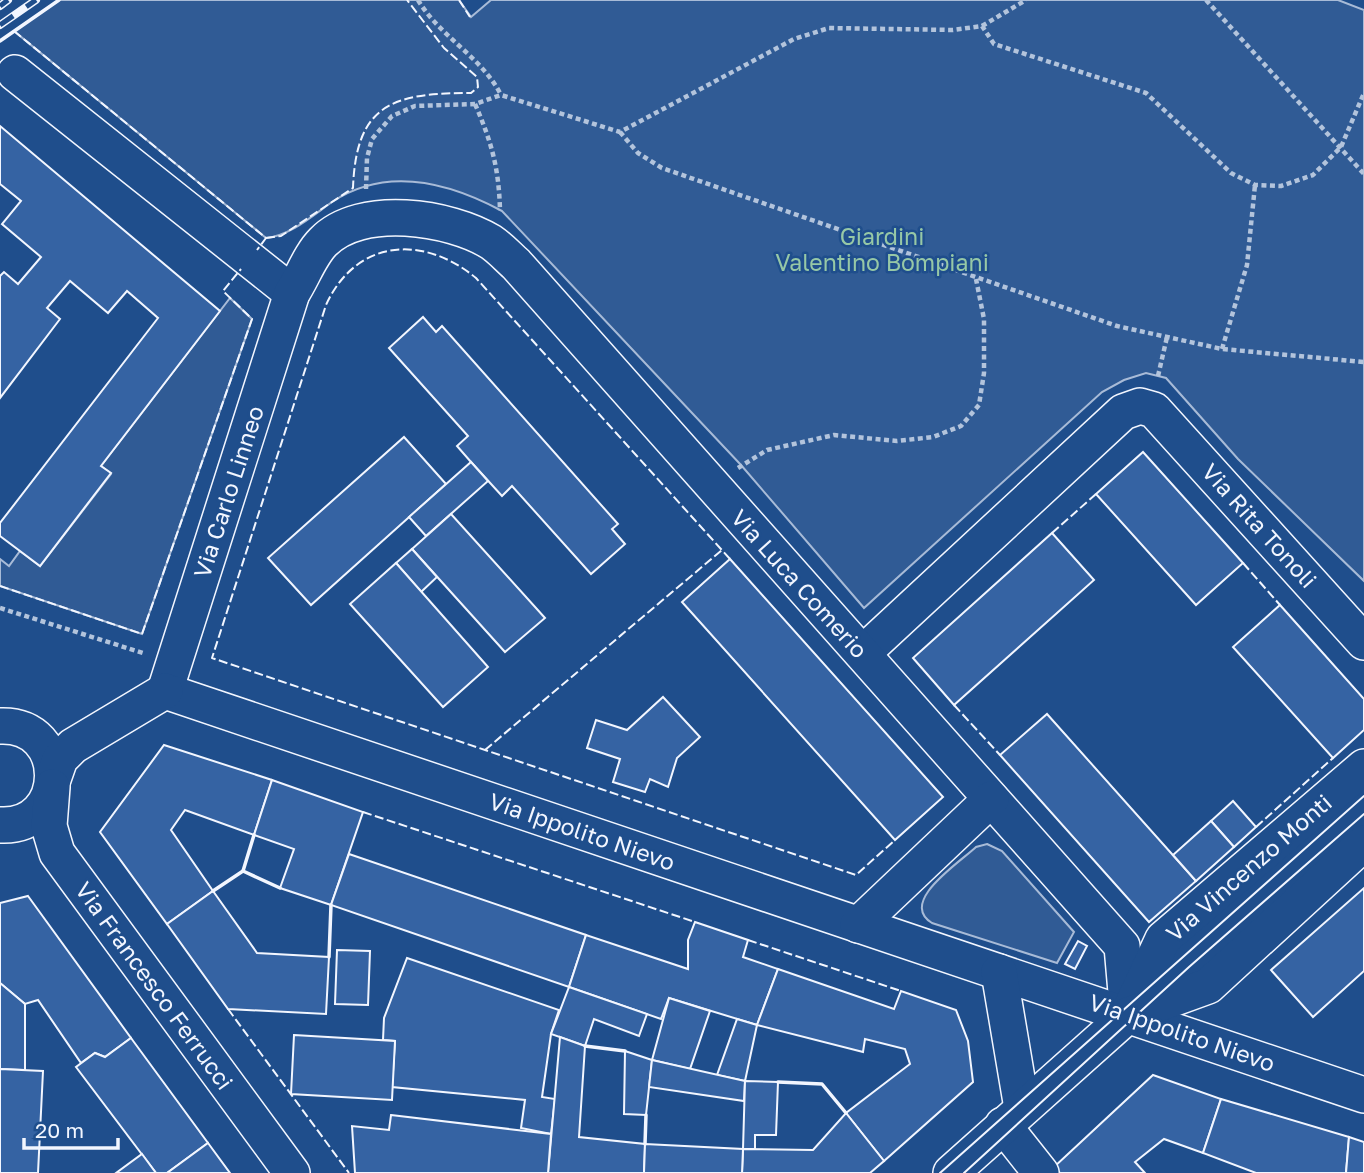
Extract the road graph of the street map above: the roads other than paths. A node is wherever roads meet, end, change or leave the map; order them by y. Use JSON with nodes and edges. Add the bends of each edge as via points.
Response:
{"nodes":[{"id":1,"x":15,"y":73,"type":"dead end"},
{"id":2,"x":401,"y":217,"type":"joint"},
{"id":3,"x":292,"y":293,"type":"junction"},
{"id":4,"x":1364,"y":642,"type":"edge"},
{"id":5,"x":863,"y":653,"type":"junction"},
{"id":6,"x":165,"y":691,"type":"junction"},
{"id":7,"x":4,"y":725,"type":"edge"},
{"id":8,"x":1364,"y":767,"type":"edge"},
{"id":9,"x":53,"y":783,"type":"junction"},
{"id":10,"x":991,"y":799,"type":"junction"},
{"id":11,"x":1364,"y":805,"type":"edge"},
{"id":12,"x":0,"y":825,"type":"edge"},
{"id":13,"x":1364,"y":843,"type":"edge"},
{"id":14,"x":858,"y":925,"type":"junction"},
{"id":15,"x":999,"y":972,"type":"junction"},
{"id":16,"x":1128,"y":1015,"type":"junction"},
{"id":17,"x":1364,"y":1095,"type":"edge"},
{"id":18,"x":1013,"y":1117,"type":"junction"},
{"id":19,"x":292,"y":1173,"type":"edge"},
{"id":20,"x":951,"y":1173,"type":"edge"},
{"id":21,"x":1041,"y":1173,"type":"edge"}],
"edges":[{"from":1,"to":3,"type":"street"},
{"from":2,"to":3,"type":"street","name":"Via Carlo Linneo","via":[[346,228],[323,242]]},
{"from":2,"to":5,"type":"street","name":"Via Luca Comerio","via":[[462,229],[492,243],[516,264]]},
{"from":3,"to":6,"type":"street","name":"Via Carlo Linneo"},
{"from":4,"to":5,"type":"street","name":"Via Rita Tonoli","via":[[1155,397],[1123,412]]},
{"from":5,"to":10,"type":"street","name":"Via Luca Comerio"},
{"from":6,"to":9,"type":"street","name":"Via Francesco Ferrucci","via":[[73,746],[60,759]]},
{"from":6,"to":14,"type":"street","name":"Via Ippolito Nievo"},
{"from":7,"to":9,"type":"street","name":"Via Francesco Ferrucci","via":[[41,742],[50,755]]},
{"from":8,"to":16,"type":"street","name":"Via Vincenzo Monti","via":[[1163,939]]},
{"from":9,"to":12,"type":"street","name":"Via Francesco Ferrucci","via":[[36,814]]},
{"from":9,"to":19,"type":"street","name":"Via Francesco Ferrucci","via":[[49,826],[57,853]]},
{"from":10,"to":14,"type":"street"},
{"from":10,"to":16,"type":"street","name":"Via Luca Comerio","via":[[1122,946]]},
{"from":11,"to":16,"type":"street"},
{"from":13,"to":16,"type":"street","name":"Via Vincenzo Monti","via":[[1208,986]]},
{"from":14,"to":15,"type":"street","name":"Via Ippolito Nievo"},
{"from":15,"to":16,"type":"street","name":"Via Ippolito Nievo"},
{"from":15,"to":18,"type":"street"},
{"from":16,"to":17,"type":"street","name":"Via Ippolito Nievo"},
{"from":16,"to":18,"type":"street","name":"Via Vincenzo Monti"},
{"from":18,"to":20,"type":"street","name":"Via Vincenzo Monti"},
{"from":18,"to":21,"type":"street"}]}
